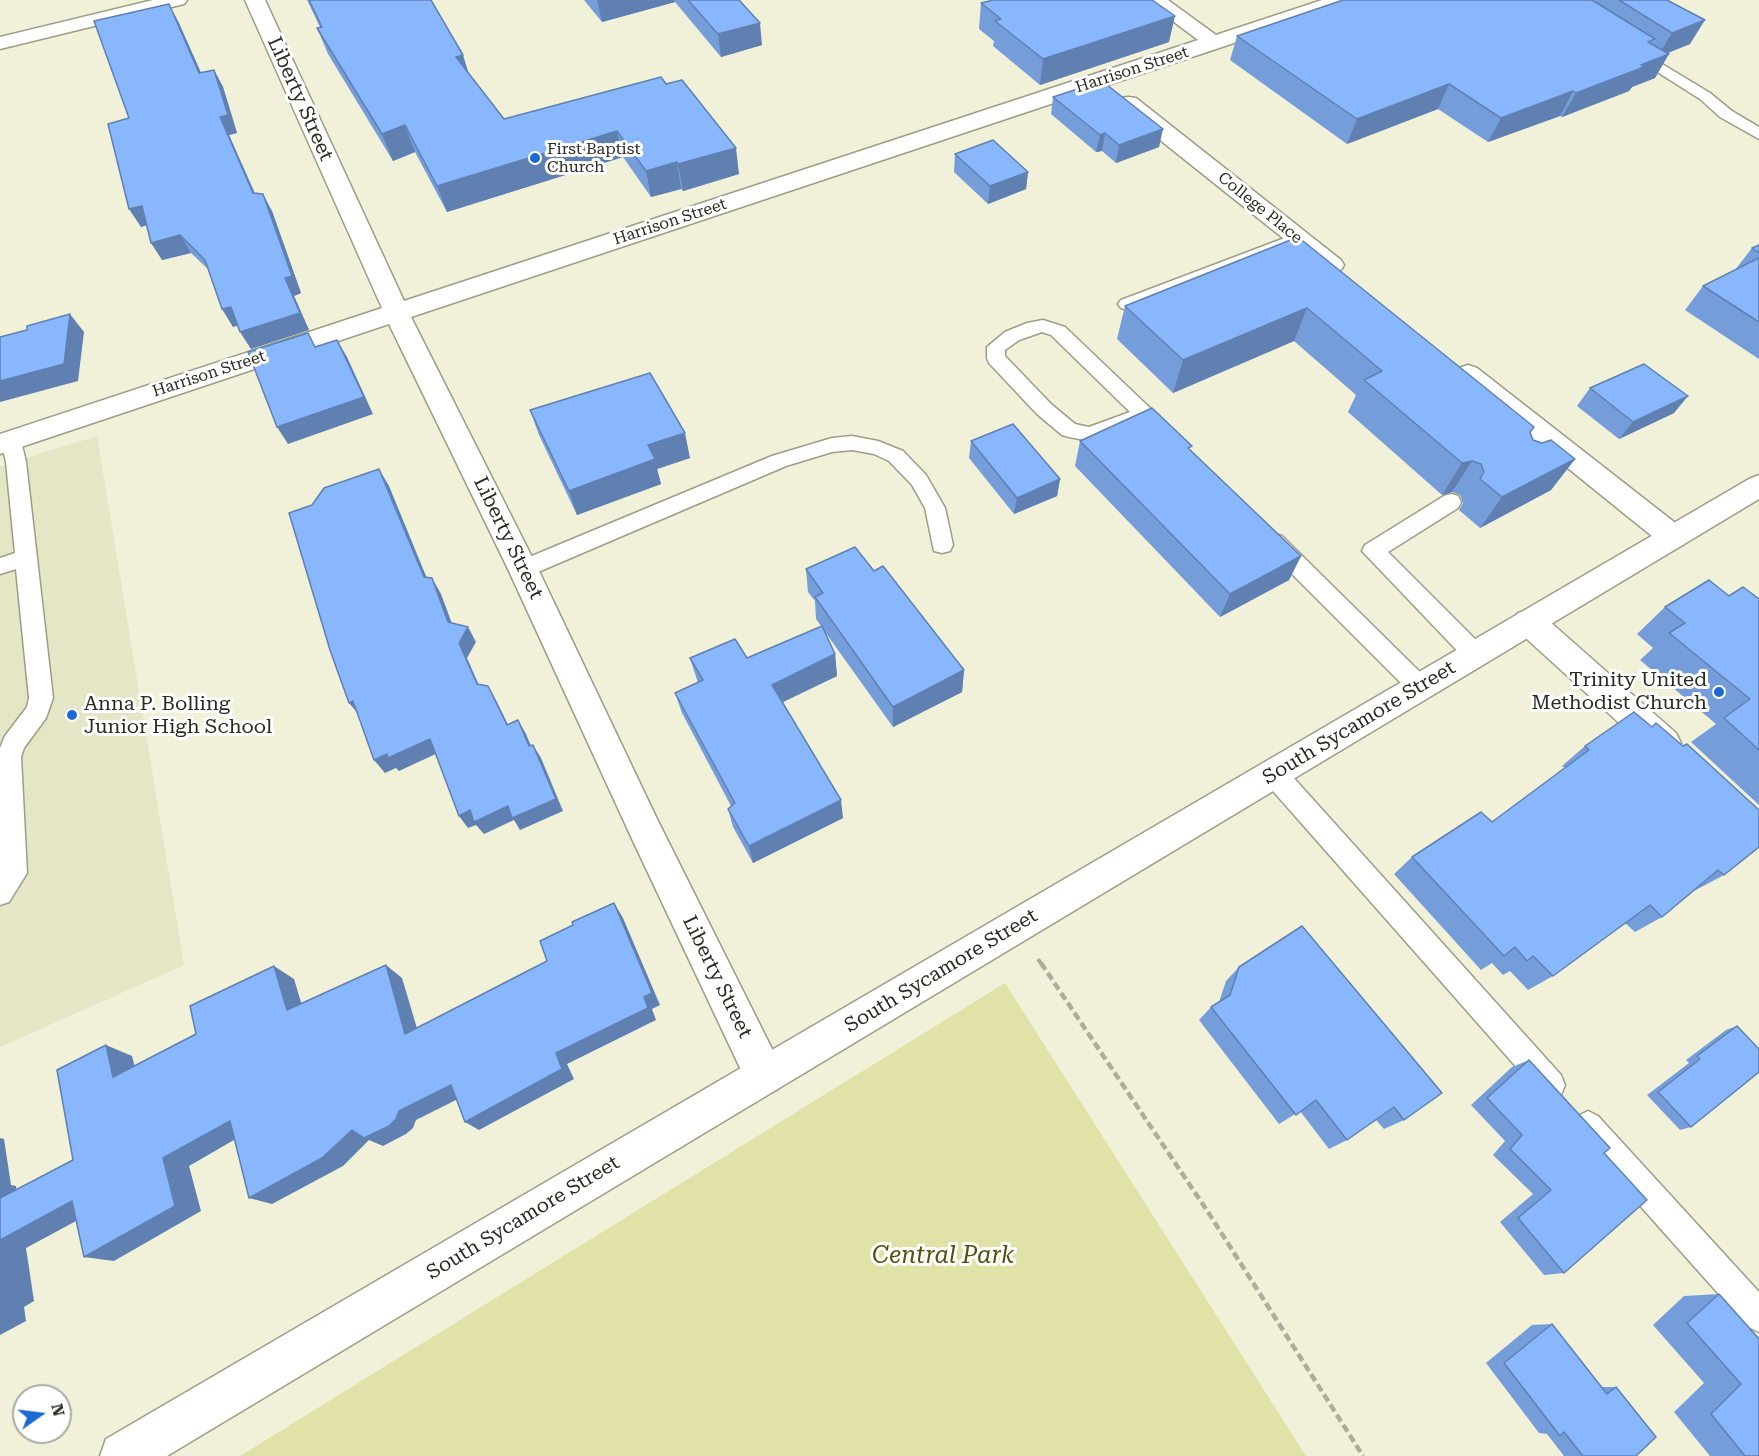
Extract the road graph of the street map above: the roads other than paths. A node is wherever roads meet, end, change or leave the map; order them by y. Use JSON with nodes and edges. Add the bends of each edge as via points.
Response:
{"nodes":[{"id":1,"x":177,"y":0,"type":"edge"},
{"id":2,"x":255,"y":0,"type":"edge"},
{"id":3,"x":1155,"y":0,"type":"edge"},
{"id":4,"x":1341,"y":0,"type":"edge"},
{"id":5,"x":1618,"y":40,"type":"edge"},
{"id":6,"x":0,"y":43,"type":"edge"},
{"id":7,"x":1215,"y":43,"type":"junction"},
{"id":8,"x":1100,"y":80,"type":"junction"},
{"id":9,"x":1759,"y":134,"type":"edge"},
{"id":10,"x":1298,"y":238,"type":"junction"},
{"id":11,"x":1353,"y":282,"type":"edge"},
{"id":12,"x":1127,"y":304,"type":"edge"},
{"id":13,"x":396,"y":312,"type":"junction"},
{"id":14,"x":1446,"y":356,"type":"edge"},
{"id":15,"x":1144,"y":413,"type":"junction"},
{"id":16,"x":5,"y":442,"type":"edge"},
{"id":17,"x":1177,"y":446,"type":"edge"},
{"id":18,"x":1759,"y":486,"type":"edge"},
{"id":19,"x":1451,"y":502,"type":"dead end"},
{"id":20,"x":1261,"y":529,"type":"edge"},
{"id":21,"x":1673,"y":537,"type":"junction"},
{"id":22,"x":942,"y":545,"type":"dead end"},
{"id":23,"x":26,"y":558,"type":"junction"},
{"id":24,"x":0,"y":566,"type":"edge"},
{"id":25,"x":524,"y":569,"type":"junction"},
{"id":26,"x":1529,"y":622,"type":"junction"},
{"id":27,"x":1475,"y":654,"type":"junction"},
{"id":28,"x":1420,"y":687,"type":"junction"},
{"id":29,"x":1684,"y":761,"type":"edge"},
{"id":30,"x":1274,"y":774,"type":"junction"},
{"id":31,"x":0,"y":893,"type":"edge"},
{"id":32,"x":764,"y":1075,"type":"junction"},
{"id":33,"x":1759,"y":1316,"type":"edge"},
{"id":34,"x":123,"y":1456,"type":"edge"}],
"edges":[{"from":1,"to":6,"type":"street"},
{"from":2,"to":13,"type":"street","name":"Liberty Street"},
{"from":3,"to":7,"type":"street"},
{"from":4,"to":7,"type":"street","name":"Harrison Street"},
{"from":5,"to":9,"type":"lane"},
{"from":7,"to":8,"type":"street","name":"Harrison Street"},
{"from":8,"to":10,"type":"street","name":"College Place"},
{"from":8,"to":13,"type":"street","name":"Harrison Street"},
{"from":10,"to":11,"type":"street","name":"College Place"},
{"from":10,"to":12,"type":"lane"},
{"from":13,"to":16,"type":"street","name":"Harrison Street"},
{"from":13,"to":25,"type":"street","name":"Liberty Street"},
{"from":14,"to":21,"type":"street","via":[[1547,449]]},
{"from":15,"to":15,"type":"lane","via":[[1090,434],[1069,430],[996,358],[996,347],[1034,327],[1058,331]]},
{"from":15,"to":17,"type":"lane"},
{"from":16,"to":23,"type":"lane","via":[[16,462]]},
{"from":18,"to":21,"type":"street","name":"South Sycamore Street"},
{"from":19,"to":27,"type":"lane","via":[[1373,551]]},
{"from":20,"to":28,"type":"lane"},
{"from":21,"to":26,"type":"street","name":"South Sycamore Street"},
{"from":22,"to":25,"type":"lane","via":[[935,508],[919,480],[896,456],[852,443],[832,444],[779,461]]},
{"from":23,"to":24,"type":"lane"},
{"from":23,"to":31,"type":"lane","via":[[41,698],[38,711],[14,743],[9,757],[14,873]]},
{"from":25,"to":32,"type":"street","name":"Liberty Street"},
{"from":26,"to":27,"type":"street","name":"South Sycamore Street"},
{"from":26,"to":29,"type":"street"},
{"from":27,"to":28,"type":"street","name":"South Sycamore Street"},
{"from":28,"to":30,"type":"street","name":"South Sycamore Street"},
{"from":30,"to":32,"type":"street","name":"South Sycamore Street"},
{"from":30,"to":33,"type":"lane"},
{"from":32,"to":34,"type":"street","name":"South Sycamore Street"}]}
